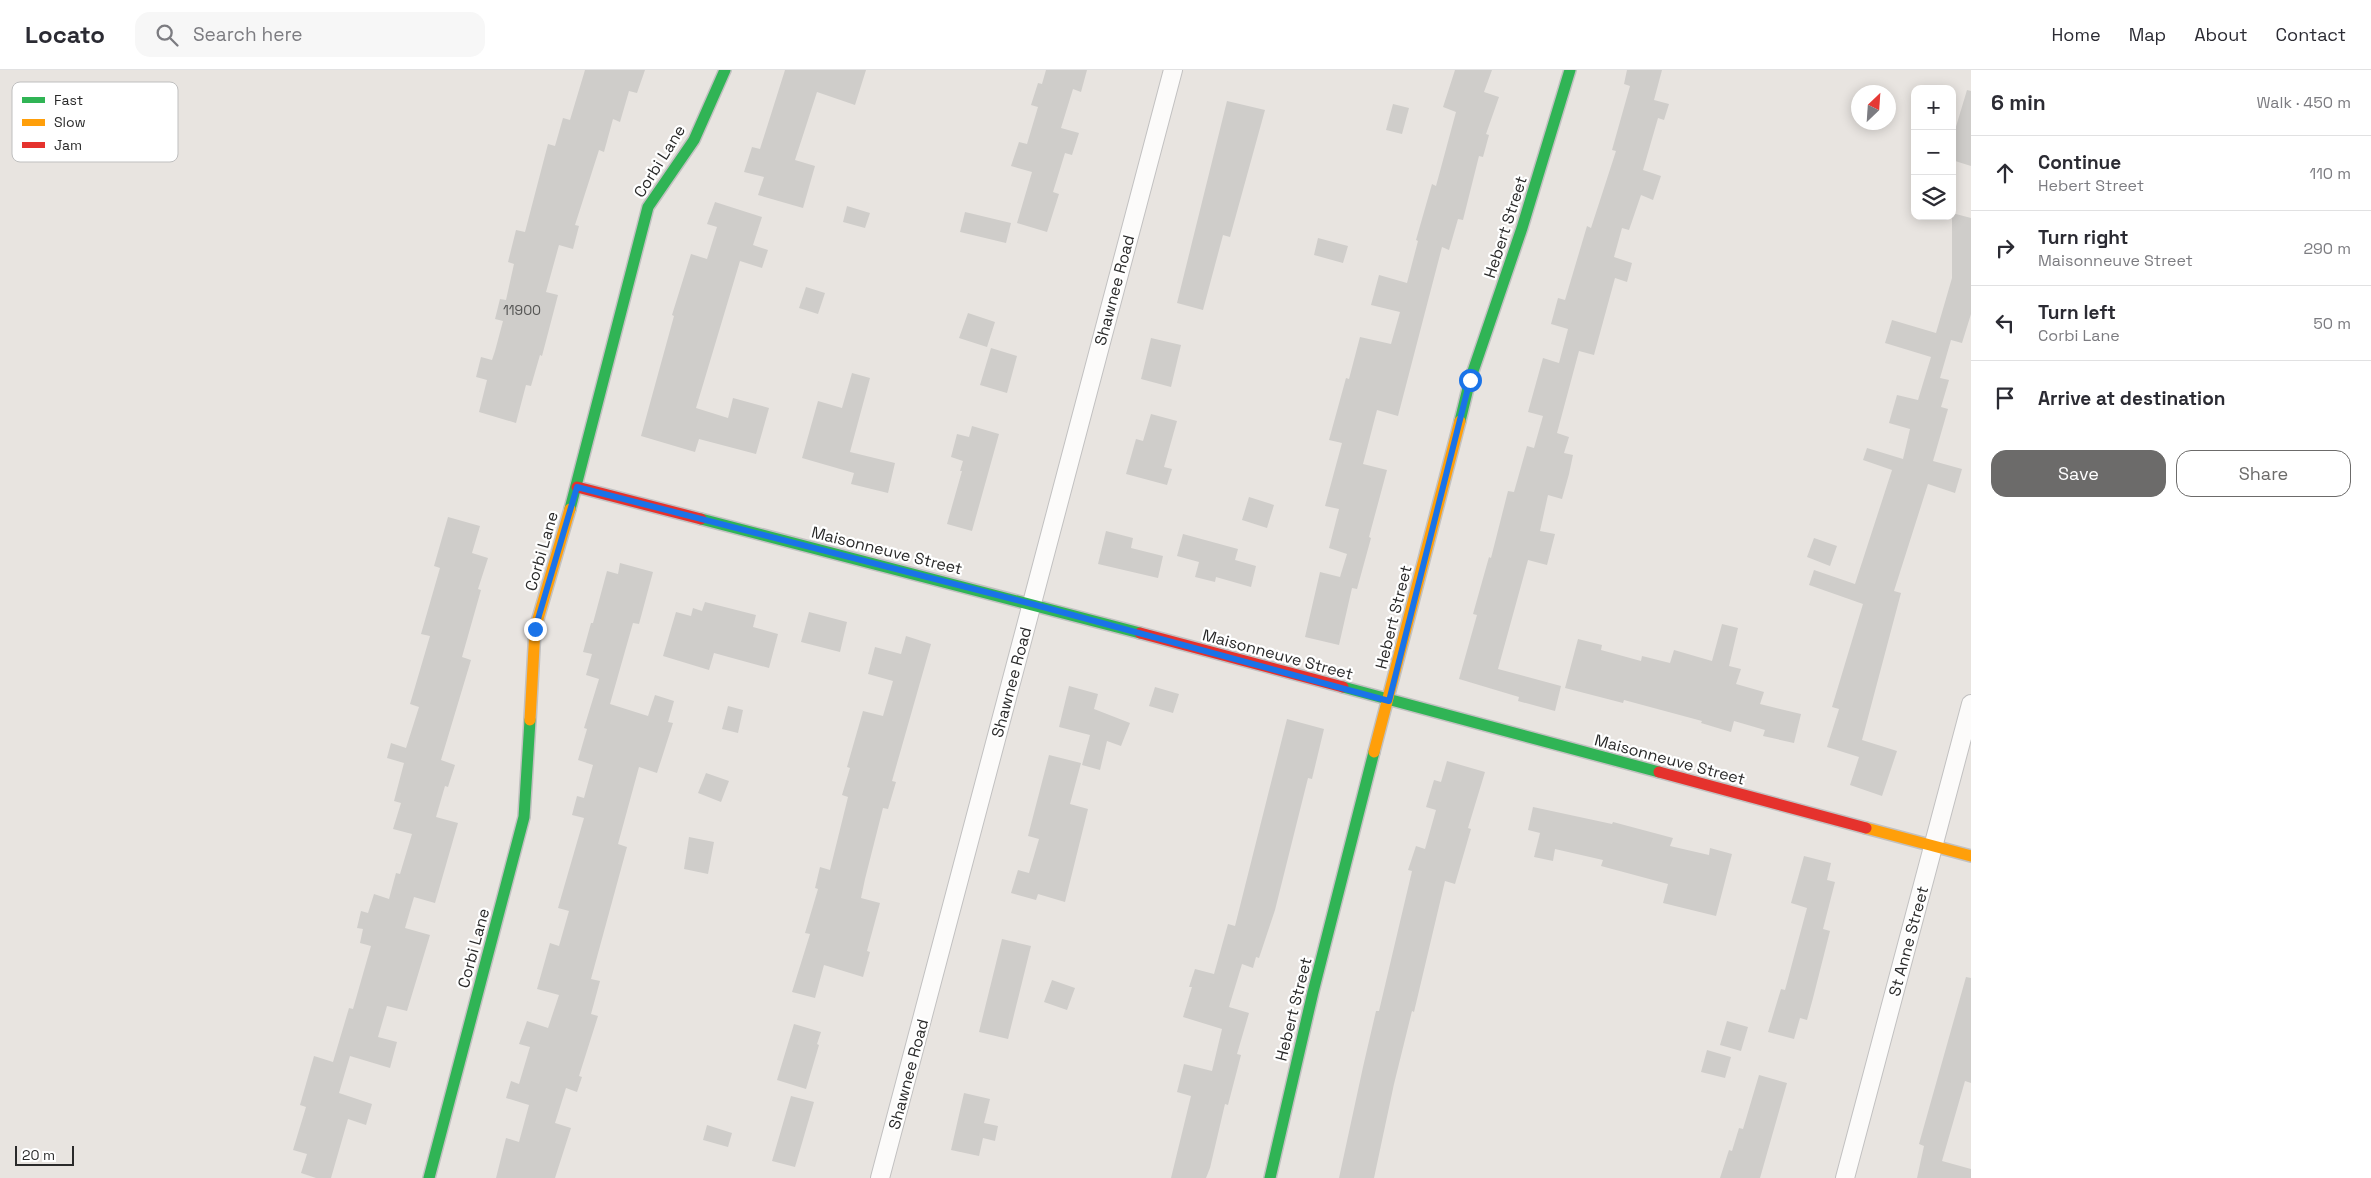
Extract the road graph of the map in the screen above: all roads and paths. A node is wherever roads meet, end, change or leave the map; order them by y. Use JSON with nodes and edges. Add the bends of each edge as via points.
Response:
{"nodes":[{"id":1,"x":725,"y":70,"type":"edge"},
{"id":2,"x":1173,"y":70,"type":"edge"},
{"id":3,"x":1570,"y":70,"type":"edge"},
{"id":4,"x":577,"y":487,"type":"junction"},
{"id":5,"x":1032,"y":604,"type":"junction"},
{"id":6,"x":1389,"y":701,"type":"junction"},
{"id":7,"x":1971,"y":704,"type":"edge"},
{"id":8,"x":1933,"y":846,"type":"junction"},
{"id":9,"x":1971,"y":856,"type":"edge"},
{"id":10,"x":429,"y":1178,"type":"edge"},
{"id":11,"x":880,"y":1178,"type":"edge"},
{"id":12,"x":1270,"y":1178,"type":"edge"},
{"id":13,"x":1845,"y":1178,"type":"edge"}],
"edges":[{"from":1,"to":4,"type":"street","name":"Corbi Lane","via":[[694,140],[648,207]]},
{"from":2,"to":5,"type":"street","name":"Shawnee Road"},
{"from":3,"to":6,"type":"street","name":"Hebert Street","via":[[1522,228],[1470,380]]},
{"from":4,"to":5,"type":"street","name":"Maisonneuve Street"},
{"from":4,"to":10,"type":"street","name":"Corbi Lane","via":[[535,629],[524,817]]},
{"from":5,"to":6,"type":"street","name":"Maisonneuve Street"},
{"from":5,"to":11,"type":"street","name":"Shawnee Road"},
{"from":6,"to":8,"type":"street","name":"Maisonneuve Street"},
{"from":6,"to":12,"type":"street","name":"Hebert Street","via":[[1313,992]]},
{"from":7,"to":8,"type":"street","name":"St Anne Street"},
{"from":8,"to":9,"type":"street","name":"Maisonneuve Street"},
{"from":8,"to":13,"type":"street","name":"St Anne Street"}]}
